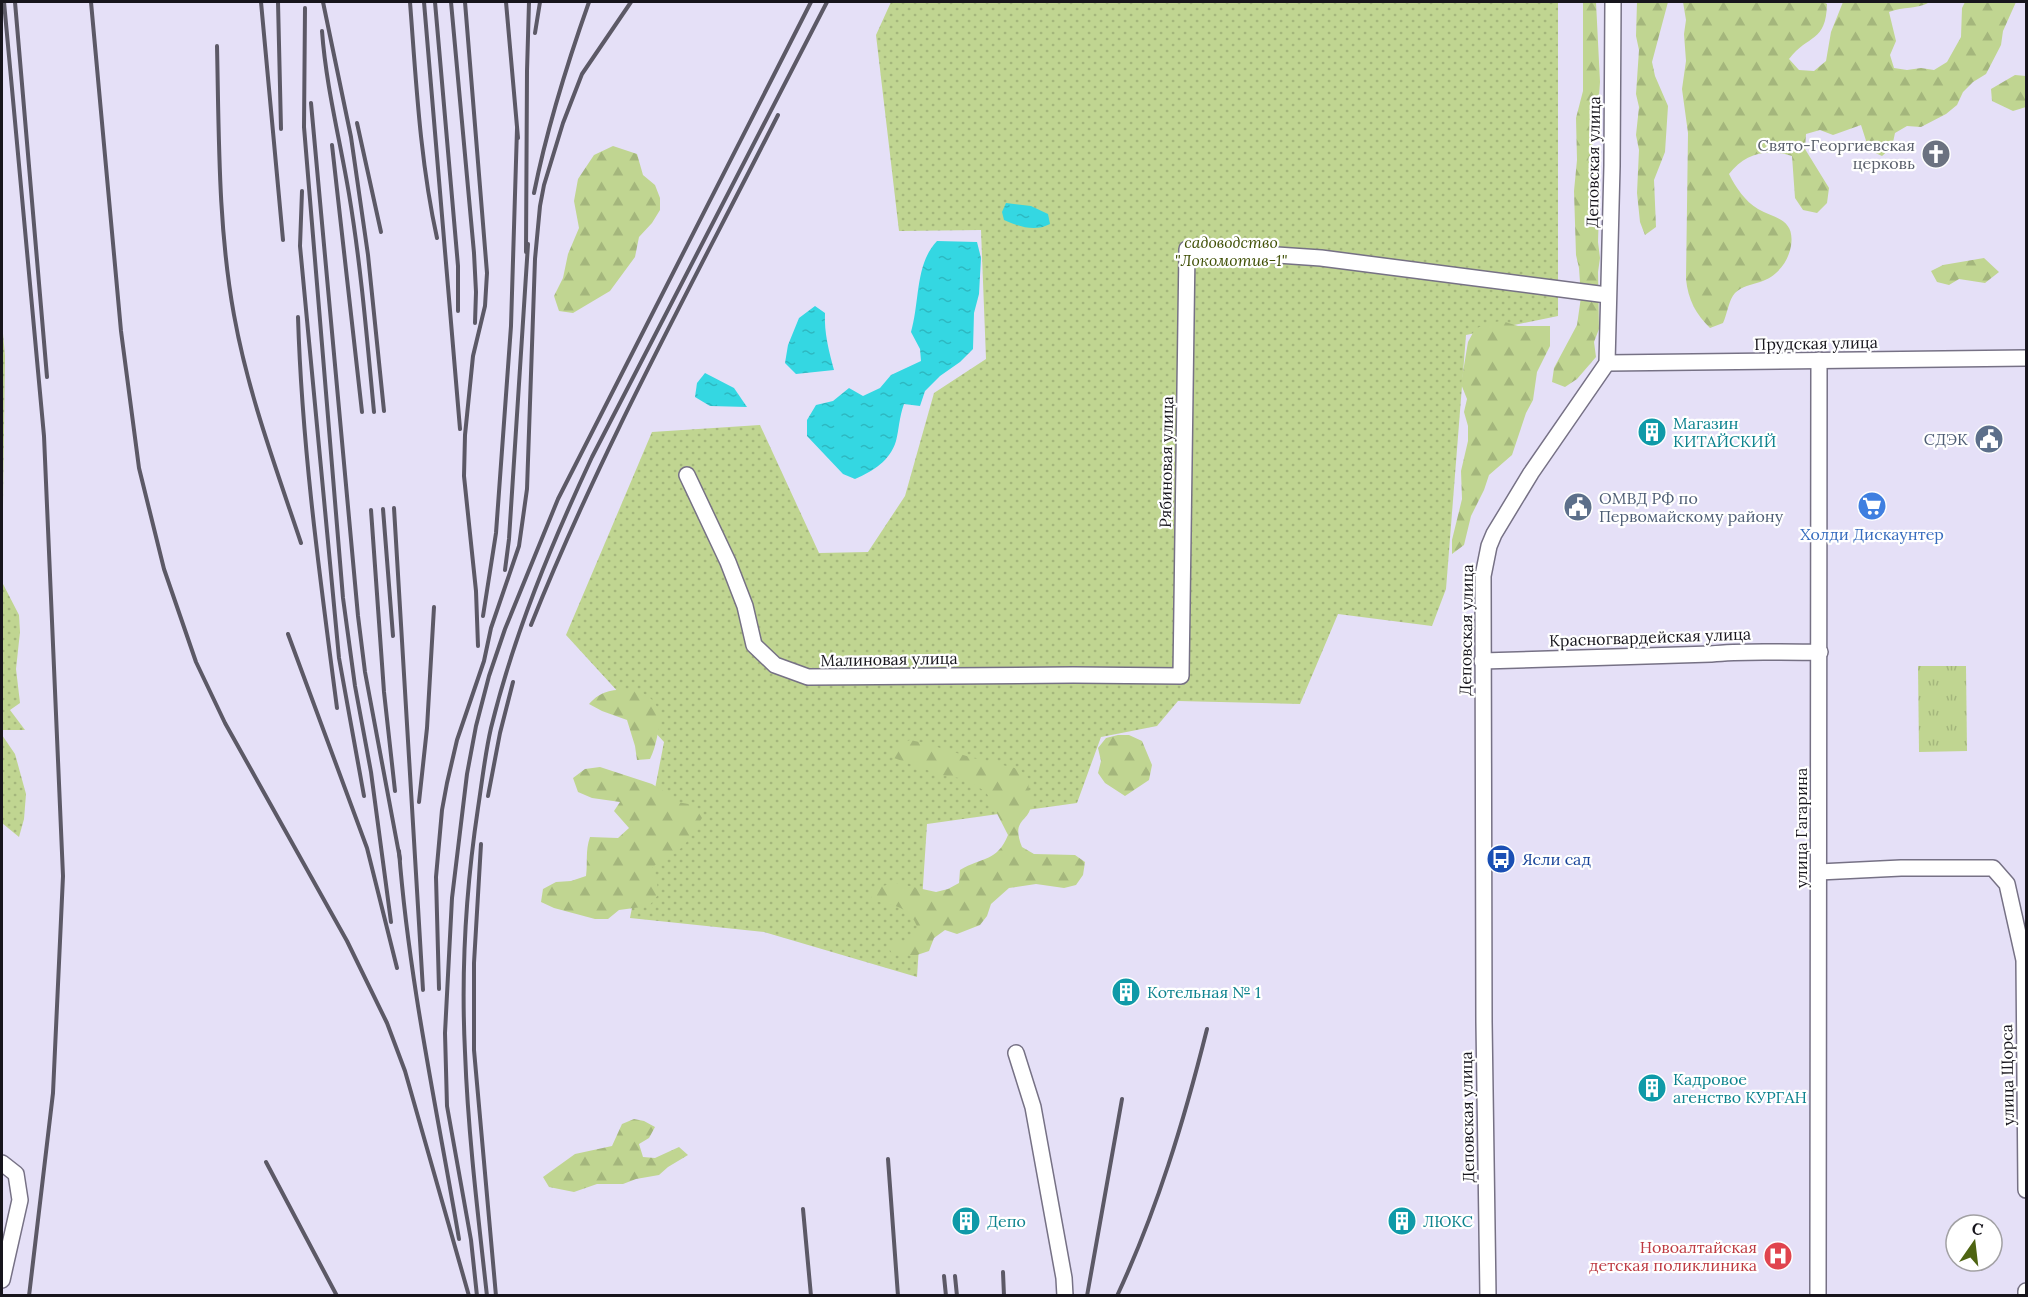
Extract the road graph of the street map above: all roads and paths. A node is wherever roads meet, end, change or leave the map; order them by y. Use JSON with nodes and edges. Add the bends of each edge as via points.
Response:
{"nodes":[{"id":1,"x":1613,"y":2,"type":"edge"},
{"id":2,"x":1607,"y":295,"type":"junction"},
{"id":3,"x":2026,"y":358,"type":"edge"},
{"id":4,"x":1819,"y":360,"type":"junction"},
{"id":5,"x":1607,"y":363,"type":"junction"},
{"id":6,"x":687,"y":475,"type":"dead end"},
{"id":7,"x":1820,"y":652,"type":"junction"},
{"id":8,"x":1482,"y":661,"type":"junction"},
{"id":9,"x":1181,"y":676,"type":"joint"},
{"id":10,"x":1819,"y":872,"type":"junction"},
{"id":11,"x":1017,"y":1053,"type":"dead end"},
{"id":12,"x":2,"y":1163,"type":"edge"},
{"id":13,"x":2026,"y":1190,"type":"edge"},
{"id":14,"x":2,"y":1280,"type":"edge"},
{"id":15,"x":1065,"y":1296,"type":"edge"},
{"id":16,"x":1488,"y":1296,"type":"edge"},
{"id":17,"x":1818,"y":1296,"type":"edge"}],
"edges":[{"from":1,"to":2,"type":"street","name":"Деповская улица"},
{"from":2,"to":5,"type":"street","name":"Деповская улица"},
{"from":2,"to":9,"type":"street","name":"Рябиновая улица","via":[[1321,258],[1187,249]]},
{"from":3,"to":4,"type":"street","name":"Прудская улица"},
{"from":4,"to":5,"type":"street","name":"Прудская улица"},
{"from":4,"to":7,"type":"street","name":"улица Гагарина"},
{"from":5,"to":8,"type":"street","name":"Деповская улица","via":[[1531,473],[1491,540],[1483,576]]},
{"from":6,"to":9,"type":"street","name":"Малиновая улица","via":[[728,562],[745,606],[754,645],[775,665],[808,678]]},
{"from":7,"to":8,"type":"street","name":"Красногвардейская улица","via":[[1738,651]]},
{"from":7,"to":10,"type":"street","name":"улица Гагарина"},
{"from":8,"to":16,"type":"street","name":"Деповская улица"},
{"from":10,"to":13,"type":"street","name":"улица Щорса","via":[[1993,868],[2007,884],[2024,960]]},
{"from":10,"to":17,"type":"street","name":"улица Гагарина"},
{"from":11,"to":15,"type":"street","via":[[1033,1107]]},
{"from":12,"to":14,"type":"street","via":[[16,1174],[20,1200]]}]}
